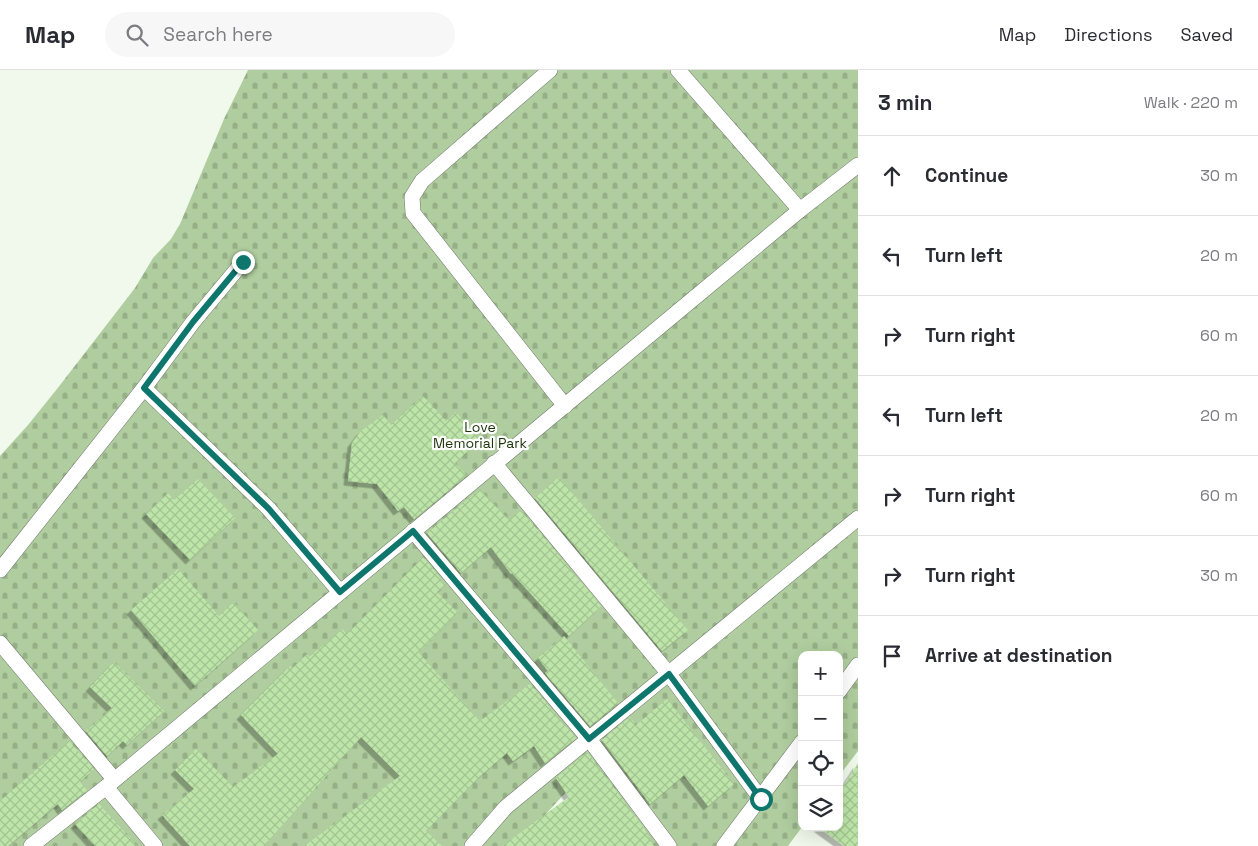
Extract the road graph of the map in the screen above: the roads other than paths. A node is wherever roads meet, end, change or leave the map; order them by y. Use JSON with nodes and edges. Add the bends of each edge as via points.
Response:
{"nodes":[{"id":1,"x":550,"y":70,"type":"edge"},
{"id":2,"x":678,"y":70,"type":"edge"},
{"id":3,"x":858,"y":165,"type":"edge"},
{"id":4,"x":800,"y":210,"type":"junction"},
{"id":5,"x":243,"y":262,"type":"dead end"},
{"id":6,"x":144,"y":388,"type":"junction"},
{"id":7,"x":564,"y":406,"type":"junction"},
{"id":8,"x":494,"y":463,"type":"junction"},
{"id":9,"x":858,"y":518,"type":"edge"},
{"id":10,"x":413,"y":531,"type":"junction"},
{"id":11,"x":0,"y":570,"type":"edge"},
{"id":12,"x":340,"y":592,"type":"junction"},
{"id":13,"x":0,"y":643,"type":"edge"},
{"id":14,"x":858,"y":665,"type":"edge"},
{"id":15,"x":669,"y":674,"type":"junction"},
{"id":16,"x":843,"y":686,"type":"edge"},
{"id":17,"x":589,"y":739,"type":"junction"},
{"id":18,"x":798,"y":748,"type":"edge"},
{"id":19,"x":110,"y":783,"type":"junction"},
{"id":20,"x":761,"y":799,"type":"junction"},
{"id":21,"x":32,"y":846,"type":"edge"},
{"id":22,"x":155,"y":846,"type":"edge"},
{"id":23,"x":472,"y":846,"type":"edge"},
{"id":24,"x":669,"y":846,"type":"edge"},
{"id":25,"x":724,"y":846,"type":"edge"}],
"edges":[{"from":1,"to":7,"type":"lane","via":[[422,181],[412,197],[413,213]]},
{"from":2,"to":4,"type":"lane"},
{"from":3,"to":4,"type":"lane"},
{"from":4,"to":7,"type":"lane"},
{"from":5,"to":6,"type":"lane"},
{"from":6,"to":11,"type":"lane"},
{"from":6,"to":12,"type":"lane","via":[[269,509]]},
{"from":7,"to":8,"type":"lane"},
{"from":8,"to":10,"type":"lane"},
{"from":8,"to":15,"type":"lane"},
{"from":9,"to":15,"type":"lane"},
{"from":10,"to":12,"type":"lane"},
{"from":10,"to":17,"type":"lane"},
{"from":12,"to":19,"type":"lane"},
{"from":13,"to":19,"type":"lane"},
{"from":14,"to":16,"type":"lane"},
{"from":15,"to":17,"type":"lane"},
{"from":15,"to":20,"type":"lane"},
{"from":17,"to":23,"type":"lane","via":[[506,808]]},
{"from":17,"to":24,"type":"lane"},
{"from":18,"to":20,"type":"lane"},
{"from":19,"to":21,"type":"lane"},
{"from":19,"to":22,"type":"lane"},
{"from":20,"to":25,"type":"lane"}]}
